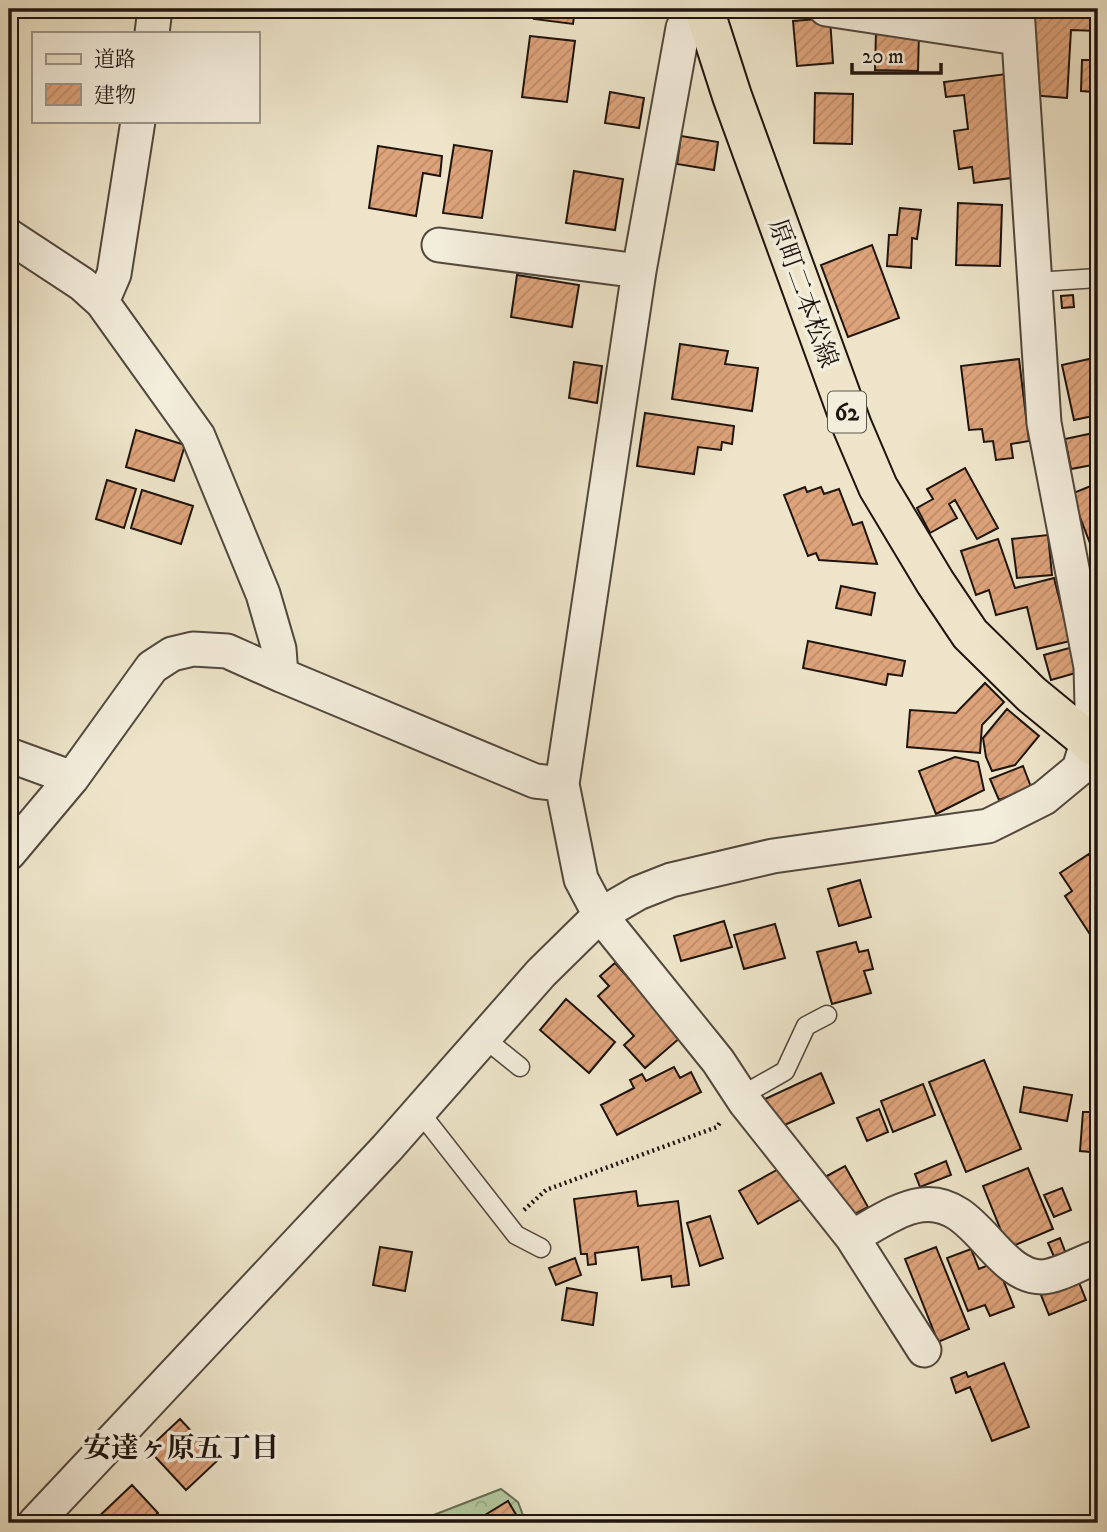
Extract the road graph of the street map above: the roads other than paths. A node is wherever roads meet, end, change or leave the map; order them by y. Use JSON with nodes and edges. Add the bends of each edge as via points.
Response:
{"nodes":[{"id":1,"x":156,"y":9,"type":"edge"},
{"id":2,"x":693,"y":9,"type":"edge"},
{"id":3,"x":704,"y":9,"type":"edge"},
{"id":4,"x":826,"y":9,"type":"edge"},
{"id":5,"x":1017,"y":24,"type":"edge"},
{"id":6,"x":152,"y":32,"type":"edge"},
{"id":7,"x":138,"y":122,"type":"edge"},
{"id":8,"x":9,"y":236,"type":"edge"},
{"id":9,"x":439,"y":245,"type":"dead end"},
{"id":10,"x":639,"y":271,"type":"junction"},
{"id":11,"x":1098,"y":278,"type":"edge"},
{"id":12,"x":1035,"y":282,"type":"junction"},
{"id":13,"x":102,"y":302,"type":"junction"},
{"id":14,"x":281,"y":675,"type":"junction"},
{"id":15,"x":1093,"y":745,"type":"edge"},
{"id":16,"x":9,"y":755,"type":"edge"},
{"id":17,"x":72,"y":778,"type":"junction"},
{"id":18,"x":562,"y":784,"type":"junction"},
{"id":19,"x":9,"y":853,"type":"edge"},
{"id":20,"x":600,"y":915,"type":"junction"},
{"id":21,"x":827,"y":1016,"type":"dead end"},
{"id":22,"x":484,"y":1038,"type":"junction"},
{"id":23,"x":520,"y":1067,"type":"dead end"},
{"id":24,"x":740,"y":1096,"type":"junction"},
{"id":25,"x":419,"y":1111,"type":"junction"},
{"id":26,"x":852,"y":1237,"type":"junction"},
{"id":27,"x":541,"y":1248,"type":"dead end"},
{"id":28,"x":1098,"y":1257,"type":"edge"},
{"id":29,"x":924,"y":1350,"type":"dead end"},
{"id":30,"x":35,"y":1523,"type":"edge"}],
"edges":[{"from":1,"to":6,"type":"street"},
{"from":2,"to":10,"type":"street","via":[[683,27]]},
{"from":3,"to":15,"type":"main road","name":"原町二本松線","number":"62","via":[[852,426],[878,487],[970,634],[1031,694]]},
{"from":4,"to":5,"type":"street"},
{"from":5,"to":12,"type":"street"},
{"from":7,"to":13,"type":"street","via":[[114,274]]},
{"from":8,"to":13,"type":"street"},
{"from":9,"to":10,"type":"street"},
{"from":10,"to":18,"type":"street"},
{"from":11,"to":12,"type":"lane"},
{"from":12,"to":15,"type":"street","via":[[1044,424],[1091,667]]},
{"from":13,"to":14,"type":"street","via":[[198,436],[263,594],[279,649]]},
{"from":14,"to":17,"type":"street","via":[[228,651],[193,649],[172,654],[152,667]]},
{"from":14,"to":18,"type":"street","via":[[535,781]]},
{"from":15,"to":20,"type":"street","via":[[1079,769],[1044,798],[988,826],[728,866],[660,884]]},
{"from":16,"to":17,"type":"street"},
{"from":17,"to":19,"type":"street"},
{"from":18,"to":20,"type":"street","via":[[581,879]]},
{"from":20,"to":22,"type":"street"},
{"from":20,"to":24,"type":"street","via":[[718,1061]]},
{"from":21,"to":24,"type":"lane","via":[[806,1026],[785,1071]]},
{"from":22,"to":23,"type":"lane"},
{"from":22,"to":25,"type":"street"},
{"from":24,"to":26,"type":"street"},
{"from":25,"to":27,"type":"lane","via":[[516,1236]]},
{"from":25,"to":30,"type":"street"},
{"from":26,"to":28,"type":"street","via":[[919,1205],[938,1204],[957,1213],[1020,1273],[1043,1277]]},
{"from":26,"to":29,"type":"street"}]}
